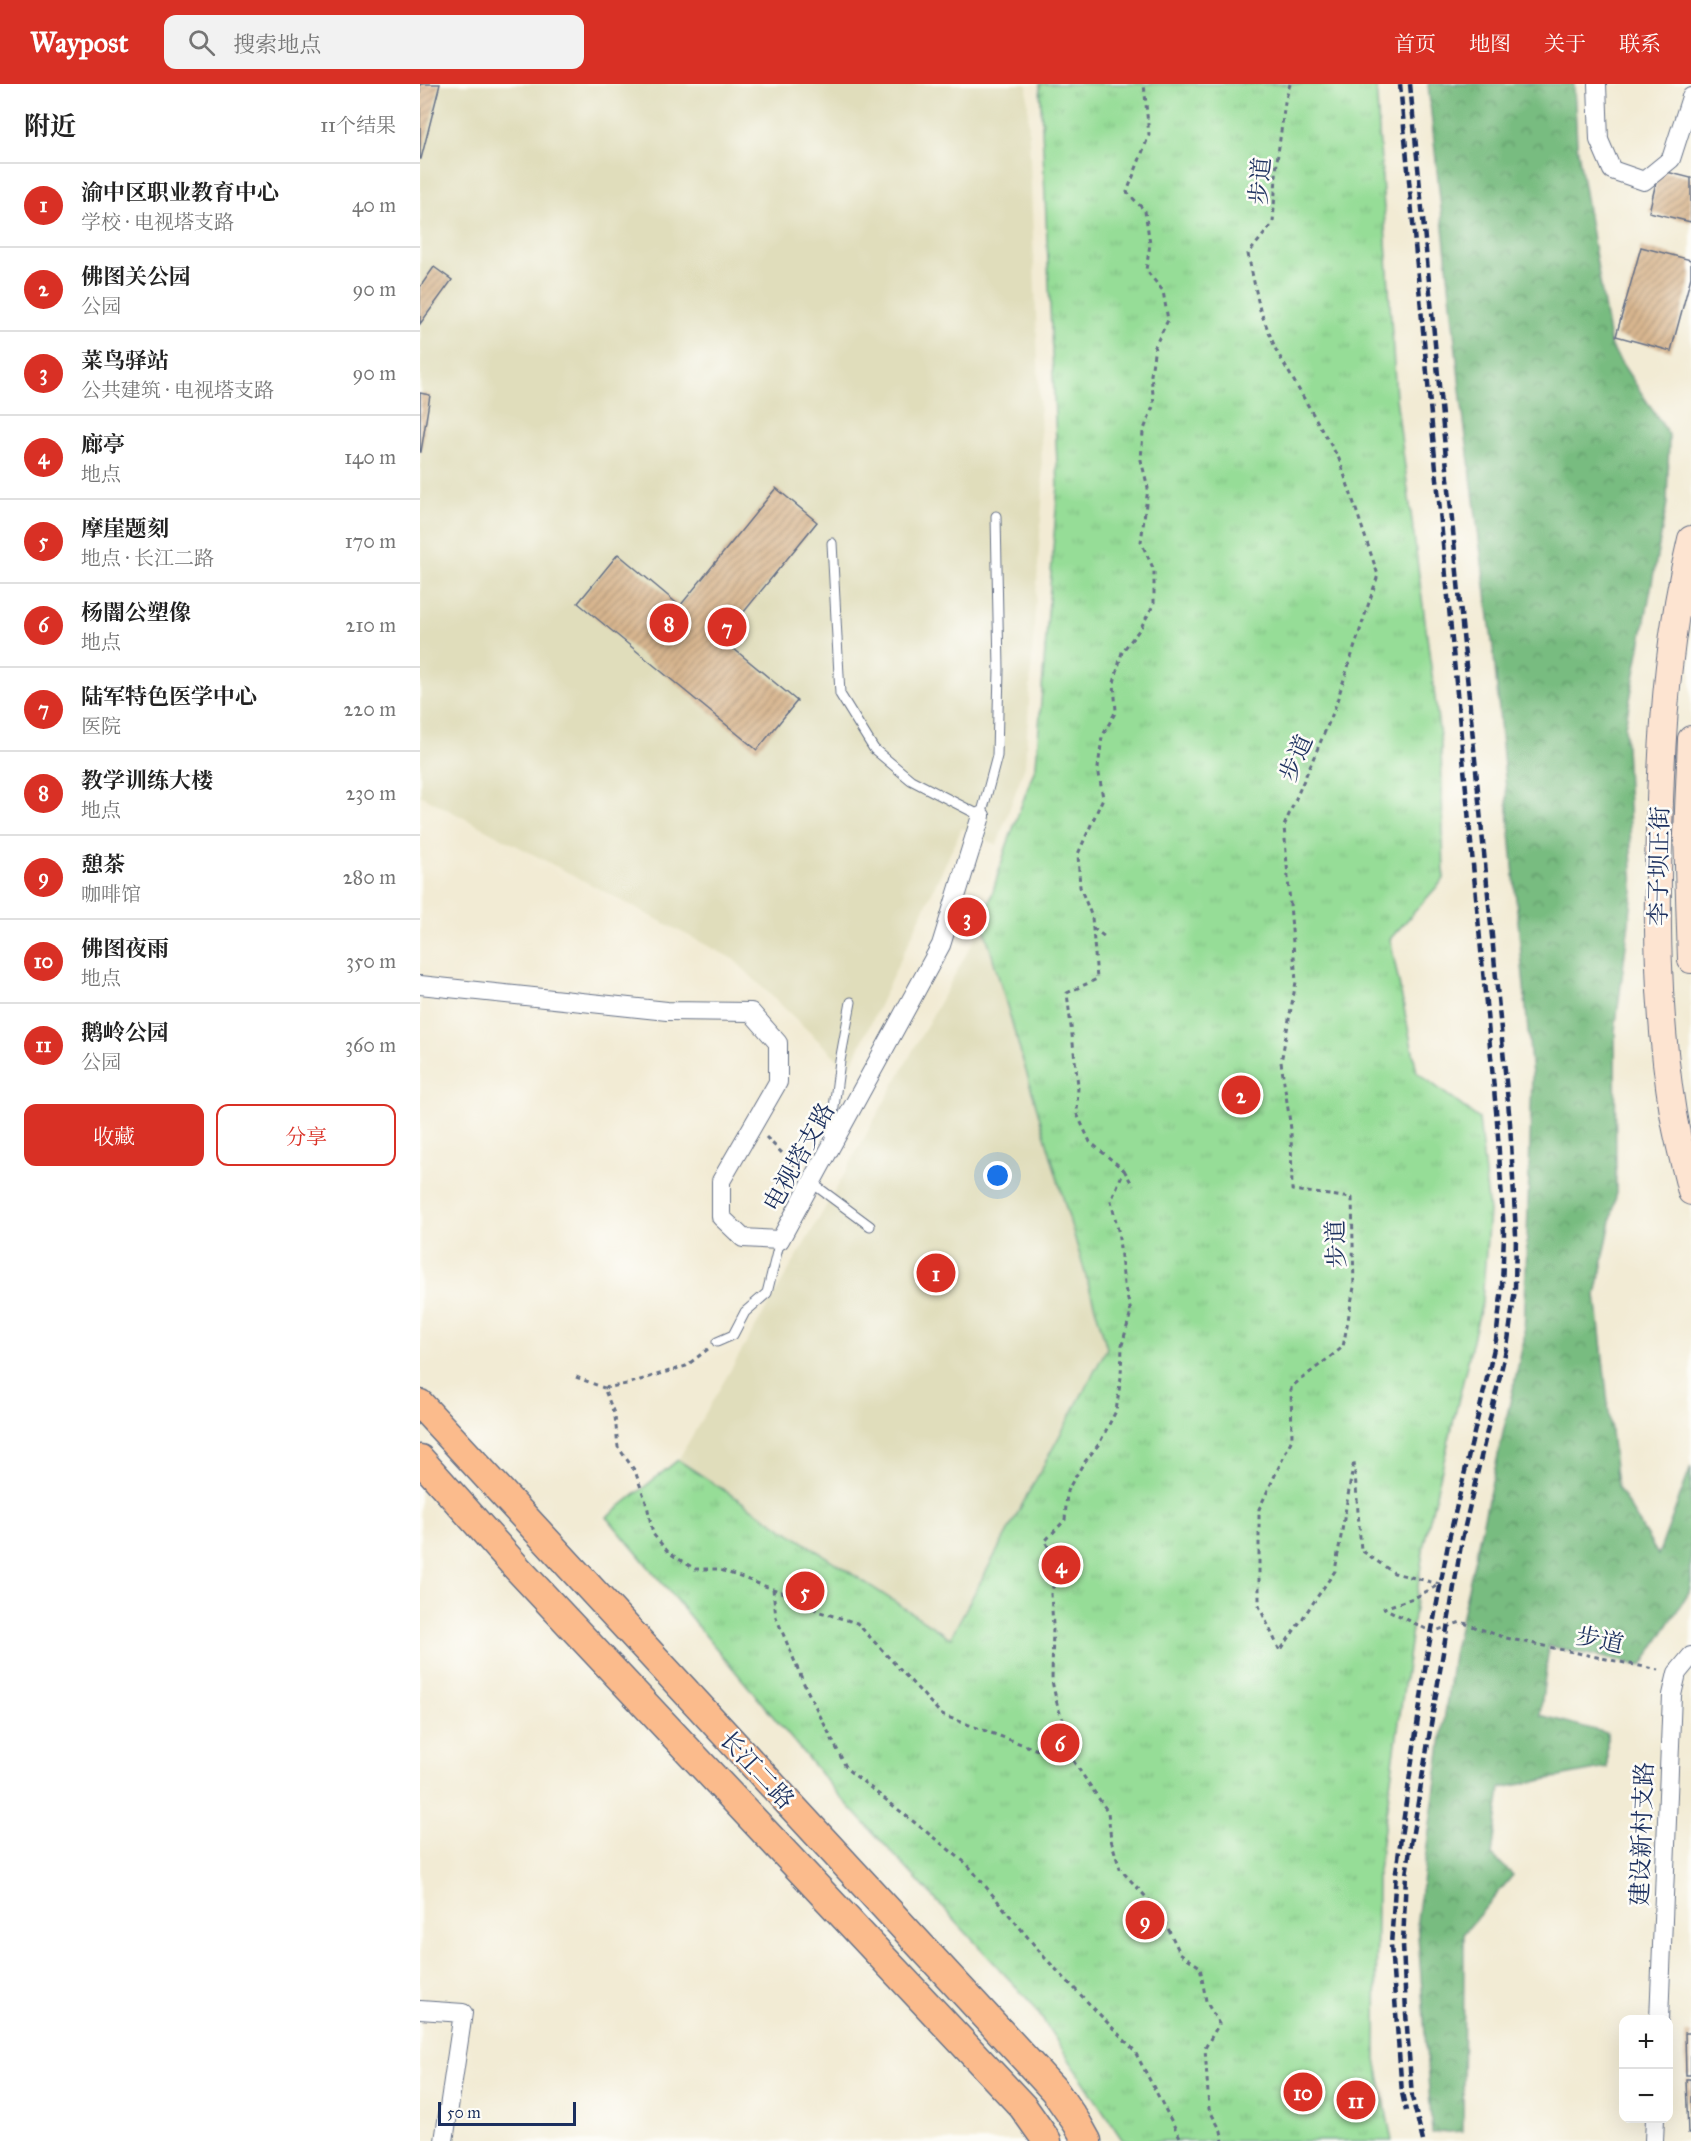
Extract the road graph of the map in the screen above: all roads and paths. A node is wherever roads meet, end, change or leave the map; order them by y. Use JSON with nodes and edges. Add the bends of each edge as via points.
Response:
{"nodes":[{"id":1,"x":1144,"y":84,"type":"edge"},
{"id":2,"x":1290,"y":84,"type":"edge"},
{"id":3,"x":1597,"y":84,"type":"edge"},
{"id":4,"x":1691,"y":97,"type":"edge"},
{"id":5,"x":996,"y":516,"type":"dead end"},
{"id":6,"x":1691,"y":539,"type":"edge"},
{"id":7,"x":832,"y":543,"type":"dead end"},
{"id":8,"x":1691,"y":739,"type":"edge"},
{"id":9,"x":981,"y":816,"type":"junction"},
{"id":10,"x":1093,"y":928,"type":"junction"},
{"id":11,"x":1105,"y":937,"type":"dead end"},
{"id":12,"x":1691,"y":960,"type":"edge"},
{"id":13,"x":420,"y":985,"type":"edge"},
{"id":14,"x":851,"y":1002,"type":"dead end"},
{"id":15,"x":754,"y":1125,"type":"junction"},
{"id":16,"x":828,"y":1152,"type":"junction"},
{"id":17,"x":1124,"y":1170,"type":"junction"},
{"id":18,"x":812,"y":1183,"type":"junction"},
{"id":19,"x":1133,"y":1186,"type":"dead end"},
{"id":20,"x":1691,"y":1192,"type":"edge"},
{"id":21,"x":870,"y":1226,"type":"dead end"},
{"id":22,"x":780,"y":1240,"type":"junction"},
{"id":23,"x":717,"y":1342,"type":"joint"},
{"id":24,"x":576,"y":1377,"type":"dead end"},
{"id":25,"x":604,"y":1388,"type":"junction"},
{"id":26,"x":420,"y":1404,"type":"edge"},
{"id":27,"x":420,"y":1460,"type":"edge"},
{"id":28,"x":773,"y":1589,"type":"junction"},
{"id":29,"x":1691,"y":1656,"type":"edge"},
{"id":30,"x":1677,"y":1673,"type":"junction"},
{"id":31,"x":1063,"y":1746,"type":"junction"},
{"id":32,"x":420,"y":2010,"type":"edge"},
{"id":33,"x":1659,"y":2015,"type":"edge"},
{"id":34,"x":1655,"y":2123,"type":"edge"},
{"id":35,"x":444,"y":2141,"type":"edge"},
{"id":36,"x":1047,"y":2141,"type":"edge"},
{"id":37,"x":1087,"y":2141,"type":"edge"},
{"id":38,"x":1182,"y":2141,"type":"edge"},
{"id":39,"x":1223,"y":2141,"type":"edge"},
{"id":40,"x":1654,"y":2141,"type":"edge"}],
"edges":[{"from":1,"to":10,"type":"path","via":[[1149,135],[1128,192],[1145,212],[1150,244],[1146,270],[1163,291],[1168,320],[1155,346],[1151,375],[1154,404],[1143,432],[1141,460],[1148,488],[1142,542],[1154,570],[1154,604],[1122,652],[1114,683],[1116,711],[1102,737],[1098,768],[1103,798],[1078,854],[1080,887]]},
{"from":2,"to":30,"type":"path","name":"步道","via":[[1277,160],[1273,223],[1248,254],[1260,310],[1276,350],[1339,459],[1378,575],[1333,713],[1284,826],[1296,981],[1281,1062],[1291,1129],[1292,1190],[1352,1198],[1354,1287],[1342,1347],[1291,1387],[1292,1439],[1259,1509],[1259,1606],[1280,1651],[1335,1571],[1354,1461],[1361,1550],[1394,1573],[1440,1584],[1384,1608],[1432,1632],[1461,1622],[1506,1638]]},
{"from":3,"to":4,"type":"street","via":[[1599,140],[1612,170],[1644,181],[1671,159]]},
{"from":5,"to":9,"type":"lane","via":[[997,756]]},
{"from":6,"to":20,"type":"main road","name":"李子坝正街","via":[[1667,681],[1657,934],[1662,1028],[1673,1113]]},
{"from":7,"to":9,"type":"lane","via":[[840,694],[874,749],[911,780]]},
{"from":8,"to":12,"type":"main road","name":"李子坝正街","via":[[1687,835]]},
{"from":9,"to":16,"type":"street","name":"电视塔支路","via":[[941,945]]},
{"from":10,"to":11,"type":"path"},
{"from":10,"to":17,"type":"path","via":[[1096,979],[1067,993],[1078,1085],[1077,1114],[1090,1142]]},
{"from":13,"to":15,"type":"street","name":"电视塔支路","via":[[667,1011],[751,1012],[778,1043],[778,1082]]},
{"from":14,"to":16,"type":"lane"},
{"from":15,"to":18,"type":"path"},
{"from":15,"to":22,"type":"street","name":"电视塔支路","via":[[721,1181],[721,1218],[743,1238]]},
{"from":16,"to":18,"type":"street","name":"电视塔支路"},
{"from":17,"to":19,"type":"path"},
{"from":17,"to":31,"type":"path","via":[[1111,1201],[1131,1312],[1122,1346],[1116,1411],[1067,1491],[1065,1520],[1045,1541],[1059,1566],[1051,1594],[1052,1681],[1058,1708],[1070,1734]]},
{"from":18,"to":21,"type":"lane"},
{"from":18,"to":22,"type":"street","name":"电视塔支路"},
{"from":22,"to":23,"type":"lane","via":[[767,1293],[745,1312],[733,1335]]},
{"from":23,"to":25,"type":"path","via":[[686,1366]]},
{"from":24,"to":25,"type":"path"},
{"from":25,"to":28,"type":"path","via":[[615,1416],[618,1447],[635,1471],[658,1540],[669,1553],[695,1569],[718,1569]]},
{"from":26,"to":37,"type":"main road","name":"长江二路","via":[[1054,2090]]},
{"from":27,"to":36,"type":"main road","name":"长江二路","via":[[1023,2107]]},
{"from":28,"to":31,"type":"path","via":[[820,1612],[857,1623],[942,1715],[1046,1753]]},
{"from":28,"to":38,"type":"path","via":[[776,1617],[784,1637],[847,1769],[967,1864],[1045,1958],[1134,2050]]},
{"from":29,"to":30,"type":"street","name":"建设新村支路"},
{"from":30,"to":33,"type":"street","name":"建设新村支路","via":[[1672,1695]]},
{"from":31,"to":39,"type":"path","via":[[1108,1812],[1120,1869],[1160,1912],[1180,1953],[1200,1967],[1206,2001],[1220,2024],[1205,2048],[1209,2109]]},
{"from":32,"to":35,"type":"street","via":[[463,2013]]},
{"from":34,"to":40,"type":"street"}]}
